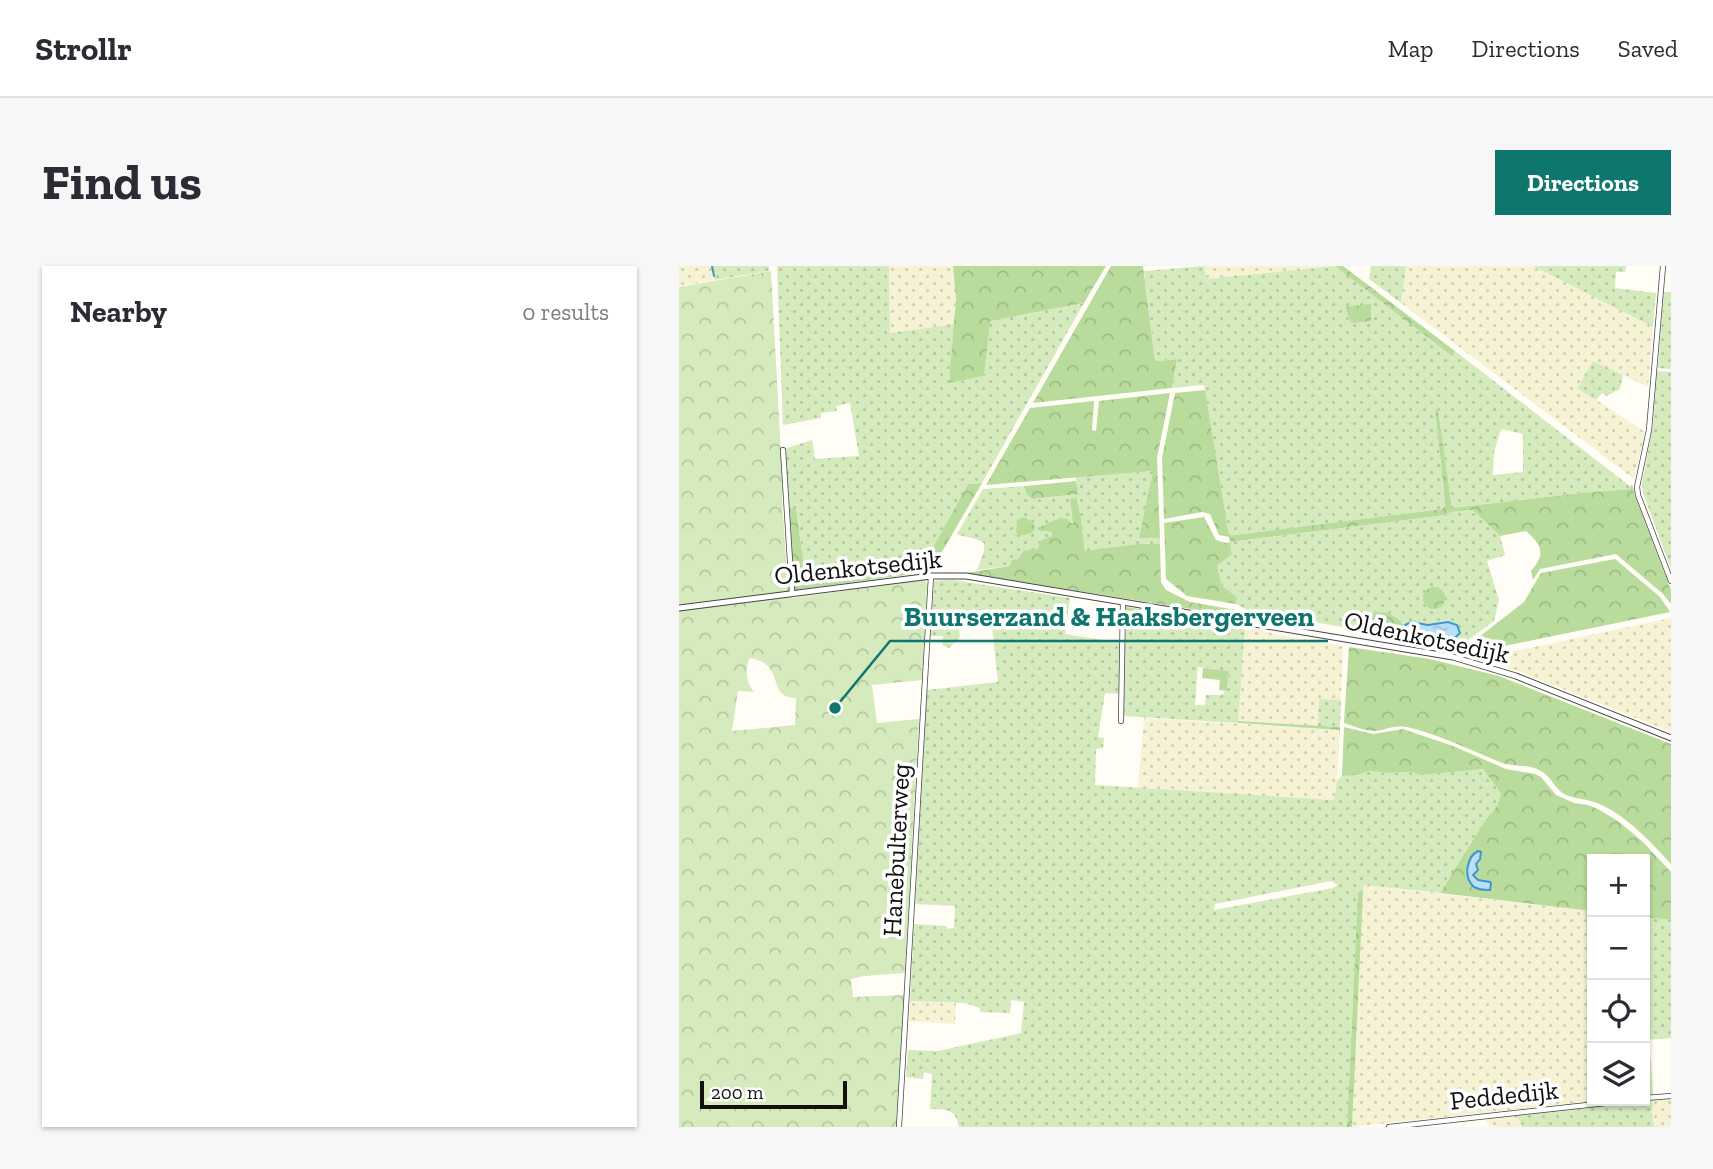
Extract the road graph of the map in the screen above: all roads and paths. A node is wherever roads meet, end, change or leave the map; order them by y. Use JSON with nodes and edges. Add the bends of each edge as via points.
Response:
{"nodes":[{"id":1,"x":1663,"y":266,"type":"edge"},
{"id":2,"x":783,"y":450,"type":"dead end"},
{"id":3,"x":931,"y":576,"type":"junction"},
{"id":4,"x":1671,"y":581,"type":"edge"},
{"id":5,"x":792,"y":593,"type":"junction"},
{"id":6,"x":1123,"y":602,"type":"junction"},
{"id":7,"x":679,"y":608,"type":"edge"},
{"id":8,"x":1121,"y":721,"type":"dead end"},
{"id":9,"x":1671,"y":738,"type":"edge"},
{"id":10,"x":1671,"y":1096,"type":"edge"},
{"id":11,"x":1650,"y":1098,"type":"edge"},
{"id":12,"x":1587,"y":1105,"type":"edge"},
{"id":13,"x":899,"y":1127,"type":"edge"},
{"id":14,"x":1389,"y":1127,"type":"edge"}],
"edges":[{"from":1,"to":4,"type":"street","via":[[1649,427],[1637,487]]},
{"from":2,"to":5,"type":"street"},
{"from":3,"to":5,"type":"street","name":"Oldenkotsedijk"},
{"from":3,"to":6,"type":"street","name":"Oldenkotsedijk","via":[[966,576]]},
{"from":3,"to":13,"type":"street","name":"Hanebulterweg"},
{"from":5,"to":7,"type":"street","name":"Oldenkotsedijk"},
{"from":6,"to":8,"type":"street"},
{"from":6,"to":9,"type":"street","name":"Oldenkotsedijk","via":[[1462,659]]},
{"from":10,"to":11,"type":"street"},
{"from":12,"to":14,"type":"street","name":"Peddedijk"}]}
